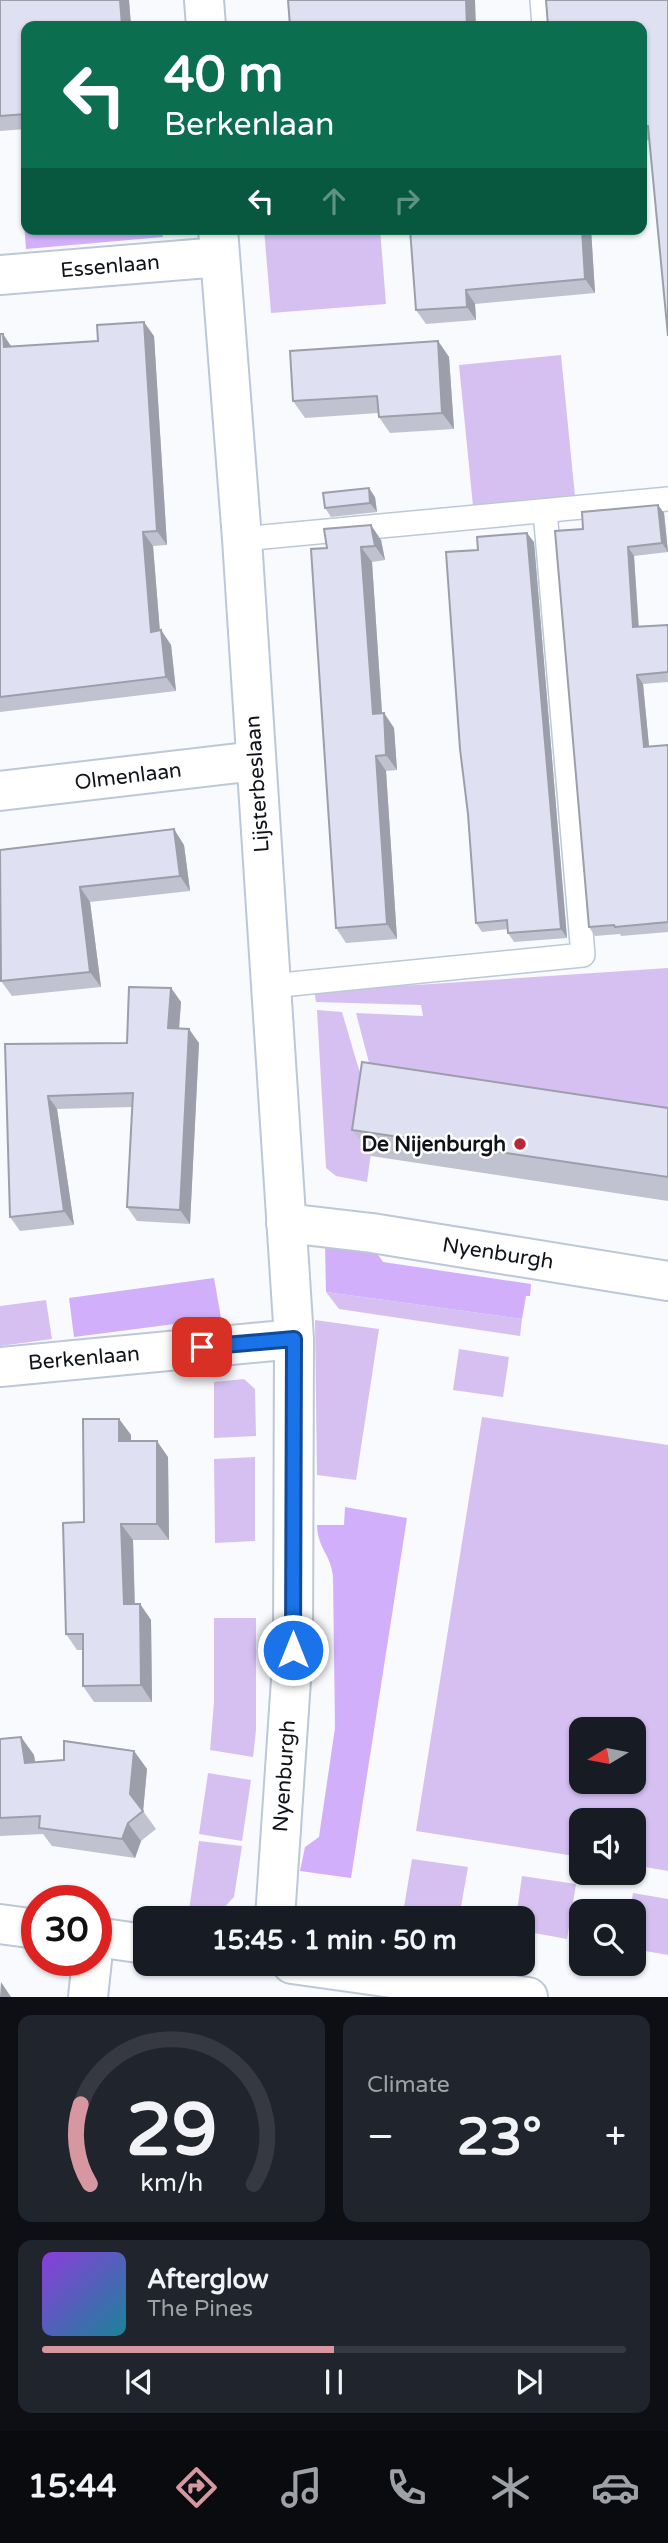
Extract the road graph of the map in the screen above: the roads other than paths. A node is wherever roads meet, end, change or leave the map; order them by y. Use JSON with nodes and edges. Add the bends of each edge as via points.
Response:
{"nodes":[{"id":1,"x":204,"y":0,"type":"edge"},
{"id":2,"x":542,"y":0,"type":"edge"},
{"id":3,"x":206,"y":21,"type":"edge"},
{"id":4,"x":544,"y":21,"type":"edge"},
{"id":5,"x":219,"y":243,"type":"edge"},
{"id":6,"x":0,"y":275,"type":"edge"},
{"id":7,"x":668,"y":499,"type":"edge"},
{"id":8,"x":545,"y":511,"type":"junction"},
{"id":9,"x":242,"y":538,"type":"junction"},
{"id":10,"x":255,"y":761,"type":"junction"},
{"id":11,"x":0,"y":791,"type":"edge"},
{"id":12,"x":271,"y":986,"type":"junction"},
{"id":13,"x":286,"y":1223,"type":"junction"},
{"id":14,"x":668,"y":1281,"type":"edge"},
{"id":15,"x":294,"y":1339,"type":"junction"},
{"id":16,"x":0,"y":1367,"type":"edge"},
{"id":17,"x":276,"y":1906,"type":"edge"},
{"id":18,"x":0,"y":1924,"type":"edge"},
{"id":19,"x":21,"y":1927,"type":"edge"},
{"id":20,"x":112,"y":1939,"type":"edge"},
{"id":21,"x":133,"y":1942,"type":"edge"},
{"id":22,"x":90,"y":1976,"type":"edge"},
{"id":23,"x":369,"y":1976,"type":"edge"},
{"id":24,"x":478,"y":1993,"type":"edge"},
{"id":25,"x":88,"y":1997,"type":"edge"},
{"id":26,"x":528,"y":1997,"type":"edge"}],
"edges":[{"from":1,"to":3,"type":"street"},
{"from":2,"to":4,"type":"lane"},
{"from":5,"to":6,"type":"street","name":"Essenlaan"},
{"from":5,"to":9,"type":"street","name":"Lijsterbeslaan"},
{"from":7,"to":8,"type":"lane"},
{"from":8,"to":9,"type":"lane"},
{"from":8,"to":12,"type":"lane","via":[[583,955]]},
{"from":9,"to":10,"type":"street","name":"Lijsterbeslaan"},
{"from":10,"to":11,"type":"street","name":"Olmenlaan"},
{"from":10,"to":12,"type":"street","name":"Lijsterbeslaan"},
{"from":12,"to":13,"type":"street","name":"Lijsterbeslaan"},
{"from":13,"to":14,"type":"street","name":"Nyenburgh"},
{"from":13,"to":15,"type":"street","name":"Lijsterbeslaan"},
{"from":15,"to":16,"type":"street","name":"Berkenlaan"},
{"from":15,"to":17,"type":"street","name":"Nyenburgh","via":[[293,1650]]},
{"from":18,"to":19,"type":"street"},
{"from":20,"to":21,"type":"street"},
{"from":22,"to":25,"type":"street"},
{"from":23,"to":24,"type":"street"},
{"from":24,"to":26,"type":"street"}]}
